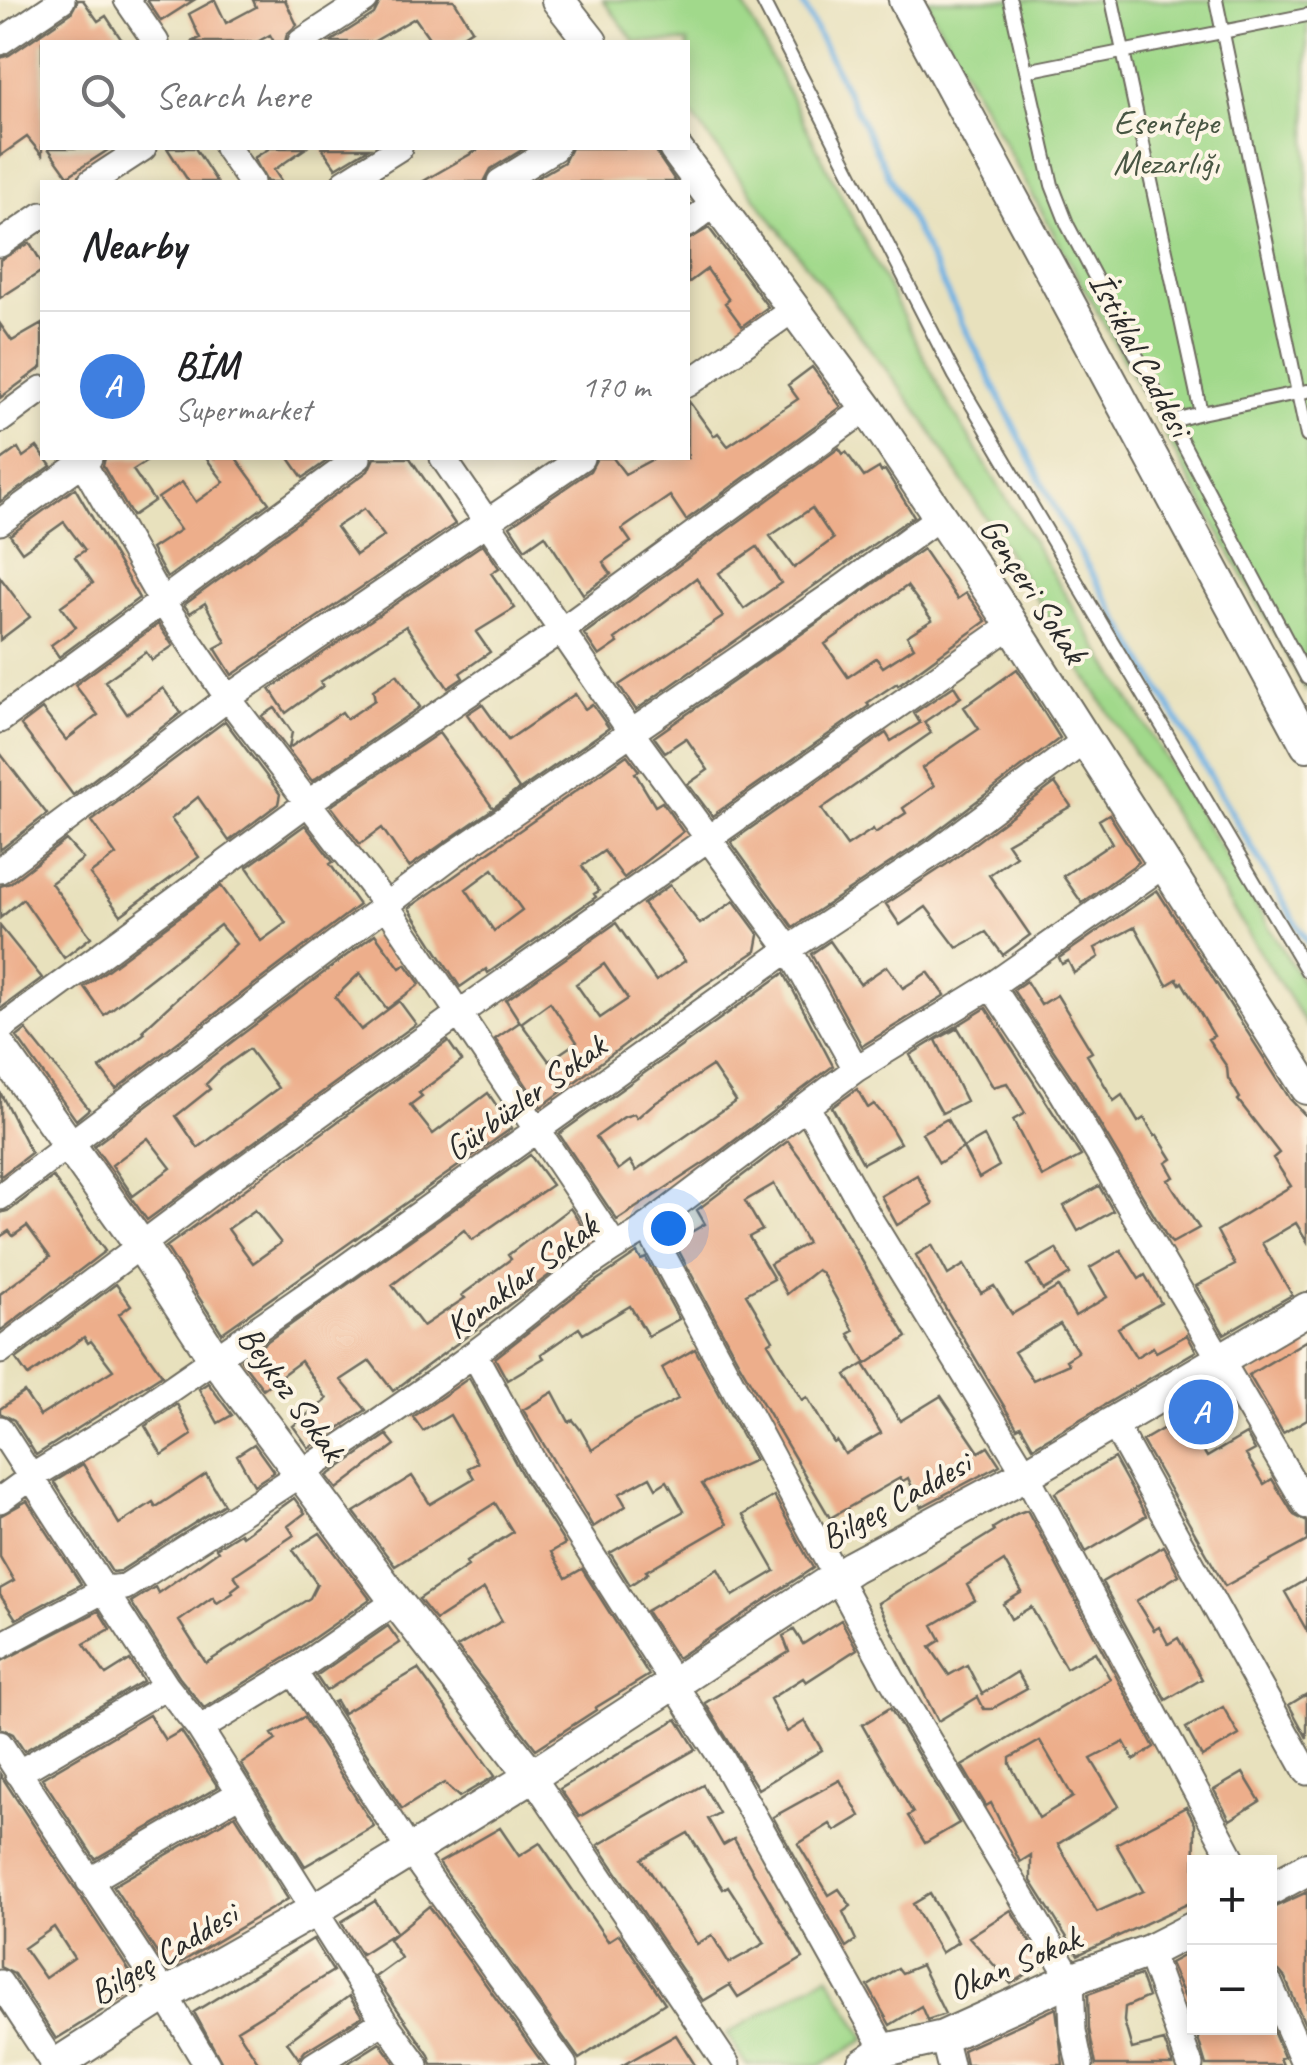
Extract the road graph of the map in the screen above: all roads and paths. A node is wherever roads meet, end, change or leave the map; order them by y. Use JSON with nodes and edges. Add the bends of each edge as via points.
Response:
{"nodes":[{"id":1,"x":62,"y":0,"type":"edge"},
{"id":2,"x":126,"y":0,"type":"edge"},
{"id":3,"x":365,"y":0,"type":"edge"},
{"id":4,"x":558,"y":0,"type":"edge"},
{"id":5,"x":762,"y":0,"type":"edge"},
{"id":6,"x":904,"y":0,"type":"edge"},
{"id":7,"x":1010,"y":0,"type":"edge"},
{"id":8,"x":1112,"y":0,"type":"edge"},
{"id":9,"x":1216,"y":0,"type":"edge"},
{"id":10,"x":1307,"y":15,"type":"edge"},
{"id":11,"x":1222,"y":32,"type":"junction"},
{"id":12,"x":577,"y":38,"type":"edge"},
{"id":13,"x":155,"y":40,"type":"edge"},
{"id":14,"x":304,"y":40,"type":"edge"},
{"id":15,"x":0,"y":42,"type":"edge"},
{"id":16,"x":1122,"y":52,"type":"junction"},
{"id":17,"x":1026,"y":72,"type":"junction"},
{"id":18,"x":140,"y":150,"type":"edge"},
{"id":19,"x":228,"y":150,"type":"edge"},
{"id":20,"x":396,"y":150,"type":"edge"},
{"id":21,"x":552,"y":150,"type":"edge"},
{"id":22,"x":678,"y":150,"type":"edge"},
{"id":23,"x":94,"y":180,"type":"edge"},
{"id":24,"x":249,"y":180,"type":"edge"},
{"id":25,"x":348,"y":180,"type":"edge"},
{"id":26,"x":503,"y":180,"type":"edge"},
{"id":27,"x":718,"y":202,"type":"junction"},
{"id":28,"x":40,"y":216,"type":"edge"},
{"id":29,"x":690,"y":223,"type":"edge"},
{"id":30,"x":0,"y":244,"type":"edge"},
{"id":31,"x":795,"y":308,"type":"junction"},
{"id":32,"x":690,"y":383,"type":"edge"},
{"id":33,"x":1303,"y":392,"type":"edge"},
{"id":34,"x":40,"y":397,"type":"edge"},
{"id":35,"x":868,"y":408,"type":"junction"},
{"id":36,"x":1201,"y":413,"type":"junction"},
{"id":37,"x":0,"y":420,"type":"edge"},
{"id":38,"x":1172,"y":421,"type":"junction"},
{"id":39,"x":1307,"y":436,"type":"edge"},
{"id":40,"x":83,"y":460,"type":"edge"},
{"id":41,"x":85,"y":460,"type":"edge"},
{"id":42,"x":355,"y":460,"type":"edge"},
{"id":43,"x":444,"y":460,"type":"edge"},
{"id":44,"x":578,"y":460,"type":"edge"},
{"id":45,"x":939,"y":517,"type":"junction"},
{"id":46,"x":487,"y":519,"type":"junction"},
{"id":47,"x":0,"y":522,"type":"edge"},
{"id":48,"x":162,"y":600,"type":"junction"},
{"id":49,"x":1012,"y":625,"type":"junction"},
{"id":50,"x":562,"y":630,"type":"junction"},
{"id":51,"x":1307,"y":678,"type":"edge"},
{"id":52,"x":228,"y":698,"type":"junction"},
{"id":53,"x":0,"y":720,"type":"edge"},
{"id":54,"x":632,"y":733,"type":"junction"},
{"id":55,"x":1084,"y":741,"type":"junction"},
{"id":56,"x":1307,"y":746,"type":"edge"},
{"id":57,"x":306,"y":804,"type":"junction"},
{"id":58,"x":706,"y":836,"type":"junction"},
{"id":59,"x":1164,"y":864,"type":"junction"},
{"id":60,"x":0,"y":870,"type":"edge"},
{"id":61,"x":386,"y":906,"type":"junction"},
{"id":62,"x":789,"y":949,"type":"junction"},
{"id":63,"x":1307,"y":971,"type":"edge"},
{"id":64,"x":991,"y":986,"type":"junction"},
{"id":65,"x":461,"y":1012,"type":"junction"},
{"id":66,"x":0,"y":1029,"type":"edge"},
{"id":67,"x":0,"y":1048,"type":"edge"},
{"id":68,"x":856,"y":1069,"type":"junction"},
{"id":69,"x":1307,"y":1088,"type":"edge"},
{"id":70,"x":807,"y":1107,"type":"junction"},
{"id":71,"x":538,"y":1130,"type":"junction"},
{"id":72,"x":68,"y":1144,"type":"junction"},
{"id":73,"x":0,"y":1197,"type":"edge"},
{"id":74,"x":647,"y":1226,"type":"junction"},
{"id":75,"x":616,"y":1246,"type":"junction"},
{"id":76,"x":141,"y":1247,"type":"junction"},
{"id":77,"x":1307,"y":1310,"type":"edge"},
{"id":78,"x":0,"y":1351,"type":"edge"},
{"id":79,"x":474,"y":1354,"type":"junction"},
{"id":80,"x":214,"y":1356,"type":"junction"},
{"id":81,"x":1222,"y":1359,"type":"junction"},
{"id":82,"x":1114,"y":1424,"type":"junction"},
{"id":83,"x":0,"y":1429,"type":"edge"},
{"id":84,"x":1026,"y":1474,"type":"junction"},
{"id":85,"x":302,"y":1475,"type":"junction"},
{"id":86,"x":33,"y":1476,"type":"junction"},
{"id":87,"x":0,"y":1500,"type":"edge"},
{"id":88,"x":1307,"y":1506,"type":"edge"},
{"id":89,"x":836,"y":1578,"type":"junction"},
{"id":90,"x":106,"y":1588,"type":"junction"},
{"id":91,"x":396,"y":1601,"type":"junction"},
{"id":92,"x":0,"y":1646,"type":"edge"},
{"id":93,"x":294,"y":1672,"type":"junction"},
{"id":94,"x":676,"y":1683,"type":"junction"},
{"id":95,"x":166,"y":1686,"type":"junction"},
{"id":96,"x":200,"y":1729,"type":"junction"},
{"id":97,"x":0,"y":1744,"type":"edge"},
{"id":98,"x":1307,"y":1772,"type":"edge"},
{"id":99,"x":18,"y":1773,"type":"junction"},
{"id":100,"x":532,"y":1776,"type":"junction"},
{"id":101,"x":240,"y":1793,"type":"junction"},
{"id":102,"x":410,"y":1851,"type":"junction"},
{"id":103,"x":1230,"y":1855,"type":"edge"},
{"id":104,"x":1307,"y":1869,"type":"edge"},
{"id":105,"x":89,"y":1881,"type":"junction"},
{"id":106,"x":1277,"y":1885,"type":"edge"},
{"id":107,"x":313,"y":1911,"type":"junction"},
{"id":108,"x":1187,"y":1932,"type":"edge"},
{"id":109,"x":1149,"y":1952,"type":"junction"},
{"id":110,"x":1071,"y":1980,"type":"junction"},
{"id":111,"x":0,"y":1983,"type":"edge"},
{"id":112,"x":166,"y":1995,"type":"junction"},
{"id":113,"x":1277,"y":2001,"type":"edge"},
{"id":114,"x":384,"y":2021,"type":"junction"},
{"id":115,"x":947,"y":2051,"type":"edge"},
{"id":116,"x":874,"y":2057,"type":"edge"},
{"id":117,"x":55,"y":2065,"type":"edge"},
{"id":118,"x":207,"y":2065,"type":"edge"},
{"id":119,"x":314,"y":2065,"type":"edge"},
{"id":120,"x":416,"y":2065,"type":"edge"},
{"id":121,"x":564,"y":2065,"type":"edge"},
{"id":122,"x":727,"y":2065,"type":"edge"},
{"id":123,"x":1080,"y":2065,"type":"edge"},
{"id":124,"x":1190,"y":2065,"type":"edge"},
{"id":125,"x":1305,"y":2065,"type":"edge"}],
"edges":[{"from":1,"to":15,"type":"street"},
{"from":2,"to":13,"type":"street"},
{"from":3,"to":14,"type":"street"},
{"from":4,"to":12,"type":"street"},
{"from":5,"to":63,"type":"lane","via":[[955,376]]},
{"from":6,"to":56,"type":"street","name":"İstiklal Caddesi"},
{"from":7,"to":17,"type":"lane"},
{"from":8,"to":16,"type":"lane"},
{"from":9,"to":11,"type":"lane"},
{"from":10,"to":11,"type":"lane"},
{"from":11,"to":16,"type":"lane"},
{"from":11,"to":33,"type":"lane"},
{"from":16,"to":17,"type":"lane"},
{"from":16,"to":36,"type":"lane"},
{"from":17,"to":38,"type":"lane","via":[[1068,226]]},
{"from":18,"to":23,"type":"street"},
{"from":19,"to":24,"type":"street"},
{"from":20,"to":25,"type":"street"},
{"from":21,"to":26,"type":"street"},
{"from":22,"to":27,"type":"street","name":"Gençeri Sokak"},
{"from":27,"to":29,"type":"street"},
{"from":27,"to":31,"type":"street","name":"Gençeri Sokak"},
{"from":28,"to":30,"type":"street"},
{"from":31,"to":32,"type":"street"},
{"from":31,"to":35,"type":"street","name":"Gençeri Sokak"},
{"from":33,"to":36,"type":"lane"},
{"from":33,"to":39,"type":"lane"},
{"from":34,"to":37,"type":"street"},
{"from":35,"to":45,"type":"street","name":"Gençeri Sokak"},
{"from":35,"to":50,"type":"street"},
{"from":36,"to":38,"type":"lane"},
{"from":38,"to":51,"type":"lane"},
{"from":40,"to":47,"type":"street"},
{"from":41,"to":48,"type":"street"},
{"from":42,"to":48,"type":"street"},
{"from":43,"to":46,"type":"street"},
{"from":44,"to":46,"type":"street"},
{"from":45,"to":49,"type":"street","name":"Gençeri Sokak"},
{"from":45,"to":54,"type":"street"},
{"from":46,"to":50,"type":"street"},
{"from":46,"to":52,"type":"street"},
{"from":48,"to":52,"type":"street"},
{"from":48,"to":53,"type":"street"},
{"from":49,"to":55,"type":"street","name":"Gençeri Sokak"},
{"from":49,"to":58,"type":"street"},
{"from":50,"to":54,"type":"street"},
{"from":50,"to":57,"type":"street"},
{"from":52,"to":57,"type":"street"},
{"from":52,"to":60,"type":"street"},
{"from":54,"to":58,"type":"street"},
{"from":54,"to":61,"type":"street"},
{"from":55,"to":59,"type":"street","name":"Gençeri Sokak"},
{"from":55,"to":62,"type":"street","name":"Gürbüzler Sokak"},
{"from":57,"to":61,"type":"street"},
{"from":57,"to":66,"type":"street"},
{"from":58,"to":62,"type":"street"},
{"from":58,"to":65,"type":"street"},
{"from":59,"to":64,"type":"street","name":"Konaklar Sokak"},
{"from":59,"to":69,"type":"street","name":"Gençeri Sokak"},
{"from":61,"to":65,"type":"street"},
{"from":61,"to":72,"type":"street"},
{"from":62,"to":68,"type":"street"},
{"from":62,"to":71,"type":"street","name":"Gürbüzler Sokak"},
{"from":64,"to":68,"type":"street","name":"Konaklar Sokak"},
{"from":64,"to":81,"type":"street"},
{"from":65,"to":71,"type":"street"},
{"from":65,"to":76,"type":"street"},
{"from":67,"to":72,"type":"street","name":"Beykoz Sokak"},
{"from":68,"to":70,"type":"street","name":"Konaklar Sokak"},
{"from":70,"to":74,"type":"street","name":"Konaklar Sokak"},
{"from":70,"to":84,"type":"street"},
{"from":71,"to":75,"type":"street"},
{"from":71,"to":80,"type":"street","name":"Gürbüzler Sokak"},
{"from":72,"to":73,"type":"street"},
{"from":72,"to":76,"type":"street","name":"Beykoz Sokak"},
{"from":74,"to":75,"type":"street","name":"Konaklar Sokak"},
{"from":74,"to":89,"type":"street"},
{"from":75,"to":79,"type":"street","name":"Konaklar Sokak"},
{"from":76,"to":78,"type":"street"},
{"from":76,"to":80,"type":"street","name":"Beykoz Sokak"},
{"from":77,"to":81,"type":"street","name":"Bilgeç Caddesi"},
{"from":79,"to":85,"type":"street","name":"Konaklar Sokak"},
{"from":79,"to":94,"type":"street","via":[[540,1474]]},
{"from":80,"to":85,"type":"street","name":"Beykoz Sokak"},
{"from":80,"to":86,"type":"street","name":"Gürbüzler Sokak"},
{"from":81,"to":82,"type":"street","name":"Bilgeç Caddesi"},
{"from":81,"to":88,"type":"street"},
{"from":82,"to":84,"type":"street","name":"Bilgeç Caddesi"},
{"from":82,"to":98,"type":"street"},
{"from":83,"to":86,"type":"street"},
{"from":84,"to":89,"type":"street","name":"Bilgeç Caddesi"},
{"from":84,"to":103,"type":"street"},
{"from":85,"to":90,"type":"street","name":"Konaklar Sokak","via":[[125,1587]]},
{"from":85,"to":91,"type":"street","name":"Beykoz Sokak"},
{"from":86,"to":87,"type":"street","name":"Gürbüzler Sokak"},
{"from":86,"to":90,"type":"street"},
{"from":89,"to":94,"type":"street","name":"Bilgeç Caddesi"},
{"from":89,"to":110,"type":"street"},
{"from":90,"to":92,"type":"street","name":"Konaklar Sokak"},
{"from":90,"to":95,"type":"street"},
{"from":91,"to":93,"type":"street"},
{"from":91,"to":100,"type":"street","name":"Beykoz Sokak"},
{"from":93,"to":96,"type":"street"},
{"from":93,"to":102,"type":"street"},
{"from":94,"to":100,"type":"street","name":"Bilgeç Caddesi"},
{"from":94,"to":116,"type":"street"},
{"from":95,"to":96,"type":"street"},
{"from":95,"to":99,"type":"street"},
{"from":96,"to":101,"type":"street"},
{"from":97,"to":99,"type":"street"},
{"from":99,"to":105,"type":"street"},
{"from":100,"to":102,"type":"street","name":"Bilgeç Caddesi"},
{"from":100,"to":122,"type":"street"},
{"from":101,"to":105,"type":"street"},
{"from":101,"to":107,"type":"street"},
{"from":102,"to":107,"type":"street","name":"Bilgeç Caddesi"},
{"from":102,"to":121,"type":"street"},
{"from":104,"to":106,"type":"street"},
{"from":105,"to":112,"type":"street"},
{"from":107,"to":112,"type":"street","name":"Bilgeç Caddesi"},
{"from":107,"to":114,"type":"street"},
{"from":108,"to":109,"type":"street","name":"Okan Sokak"},
{"from":109,"to":110,"type":"street","name":"Okan Sokak"},
{"from":109,"to":124,"type":"street"},
{"from":110,"to":115,"type":"street","name":"Okan Sokak"},
{"from":110,"to":123,"type":"street"},
{"from":111,"to":117,"type":"street"},
{"from":112,"to":117,"type":"street","name":"Bilgeç Caddesi"},
{"from":112,"to":118,"type":"street"},
{"from":113,"to":125,"type":"street"},
{"from":114,"to":119,"type":"street"},
{"from":114,"to":120,"type":"street"},
{"from":115,"to":116,"type":"street","name":"Okan Sokak"}]}
